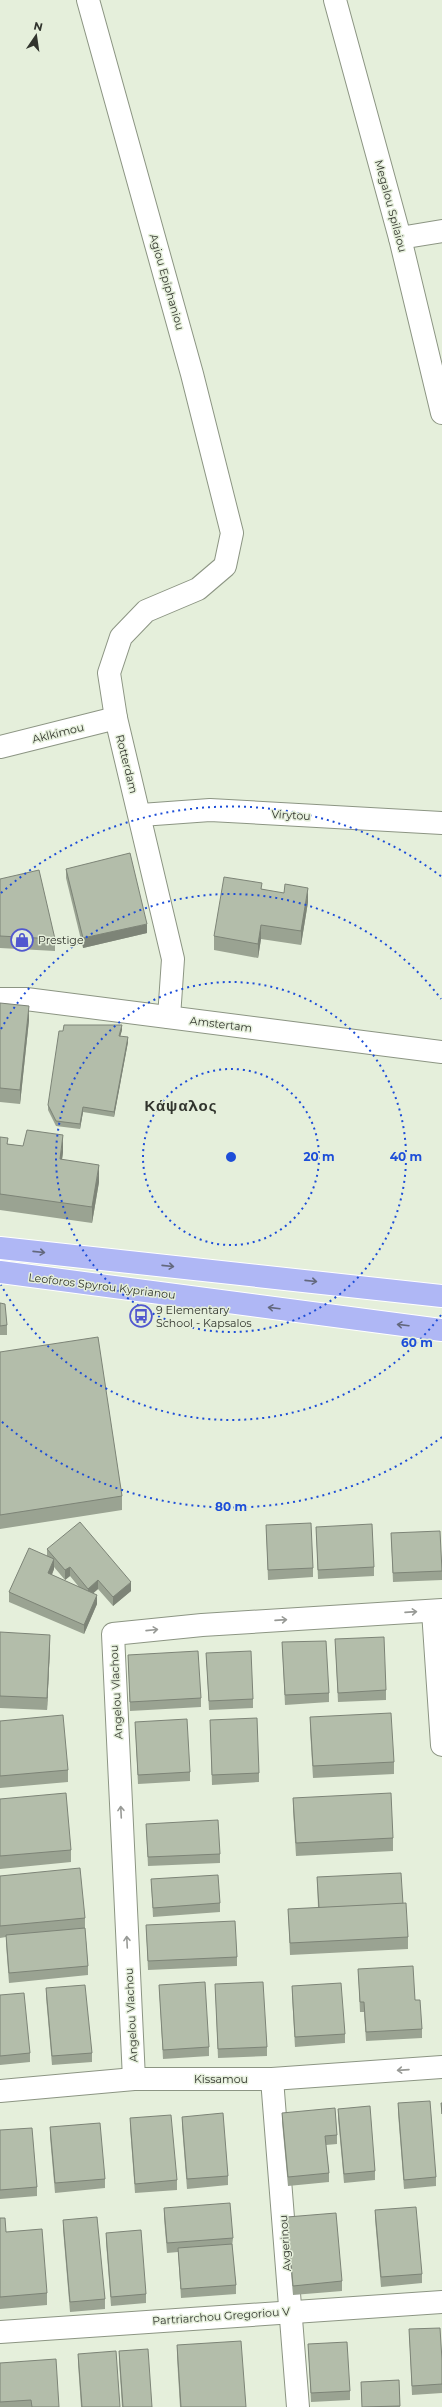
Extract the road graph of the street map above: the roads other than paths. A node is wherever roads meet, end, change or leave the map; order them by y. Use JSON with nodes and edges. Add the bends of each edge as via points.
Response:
{"nodes":[{"id":1,"x":88,"y":0,"type":"edge"},
{"id":2,"x":335,"y":0,"type":"edge"},
{"id":3,"x":442,"y":231,"type":"edge"},
{"id":4,"x":400,"y":238,"type":"junction"},
{"id":5,"x":442,"y":413,"type":"edge"},
{"id":6,"x":225,"y":566,"type":"joint"},
{"id":7,"x":116,"y":718,"type":"junction"},
{"id":8,"x":0,"y":747,"type":"edge"},
{"id":9,"x":140,"y":815,"type":"junction"},
{"id":10,"x":442,"y":824,"type":"edge"},
{"id":11,"x":0,"y":999,"type":"edge"},
{"id":12,"x":169,"y":1017,"type":"junction"},
{"id":13,"x":442,"y":1052,"type":"edge"},
{"id":14,"x":0,"y":1248,"type":"edge"},
{"id":15,"x":0,"y":1272,"type":"edge"},
{"id":16,"x":442,"y":1296,"type":"edge"},
{"id":17,"x":442,"y":1330,"type":"edge"},
{"id":18,"x":437,"y":1610,"type":"edge"},
{"id":19,"x":442,"y":1745,"type":"edge"},
{"id":20,"x":442,"y":2067,"type":"edge"},
{"id":21,"x":134,"y":2079,"type":"junction"},
{"id":22,"x":272,"y":2079,"type":"junction"},
{"id":23,"x":0,"y":2091,"type":"edge"},
{"id":24,"x":442,"y":2302,"type":"edge"},
{"id":25,"x":290,"y":2311,"type":"junction"},
{"id":26,"x":0,"y":2332,"type":"edge"},
{"id":27,"x":298,"y":2407,"type":"edge"}],
"edges":[{"from":1,"to":6,"type":"street","name":"Agiou Epiphaniou","via":[[192,374],[232,533]]},
{"from":2,"to":4,"type":"street","name":"Megalou Spilaiou"},
{"from":3,"to":4,"type":"street"},
{"from":4,"to":5,"type":"street","name":"Megalou Spilaiou"},
{"from":6,"to":7,"type":"street","name":"Rotterdam","via":[[198,589],[146,611],[122,637],[109,673]]},
{"from":7,"to":8,"type":"street","name":"Aklkimou"},
{"from":7,"to":9,"type":"street","name":"Rotterdam"},
{"from":9,"to":10,"type":"street","name":"Virytou","via":[[210,810]]},
{"from":9,"to":12,"type":"street","name":"Rotterdam","via":[[173,959]]},
{"from":11,"to":12,"type":"street","name":"Amstertam","via":[[26,999]]},
{"from":12,"to":13,"type":"street","name":"Amstertam"},
{"from":14,"to":16,"type":"main road","one_way":true},
{"from":17,"to":15,"type":"main road","name":"Leoforos Spyrou Kyprianou","one_way":true},
{"from":18,"to":19,"type":"street"},
{"from":21,"to":18,"type":"street","name":"Angelou Vlachou","one_way":true,"via":[[113,1634],[202,1625]]},
{"from":20,"to":22,"type":"street","name":"Kissamou","one_way":true},
{"from":21,"to":22,"type":"street","name":"Kissamou"},
{"from":21,"to":23,"type":"street","name":"Kissamou"},
{"from":22,"to":25,"type":"street","name":"Avgerinou"},
{"from":24,"to":25,"type":"street","name":"Partriarchou Gregoriou V"},
{"from":25,"to":26,"type":"street","name":"Partriarchou Gregoriou V"},
{"from":25,"to":27,"type":"street","name":"Avgerinou"}]}
